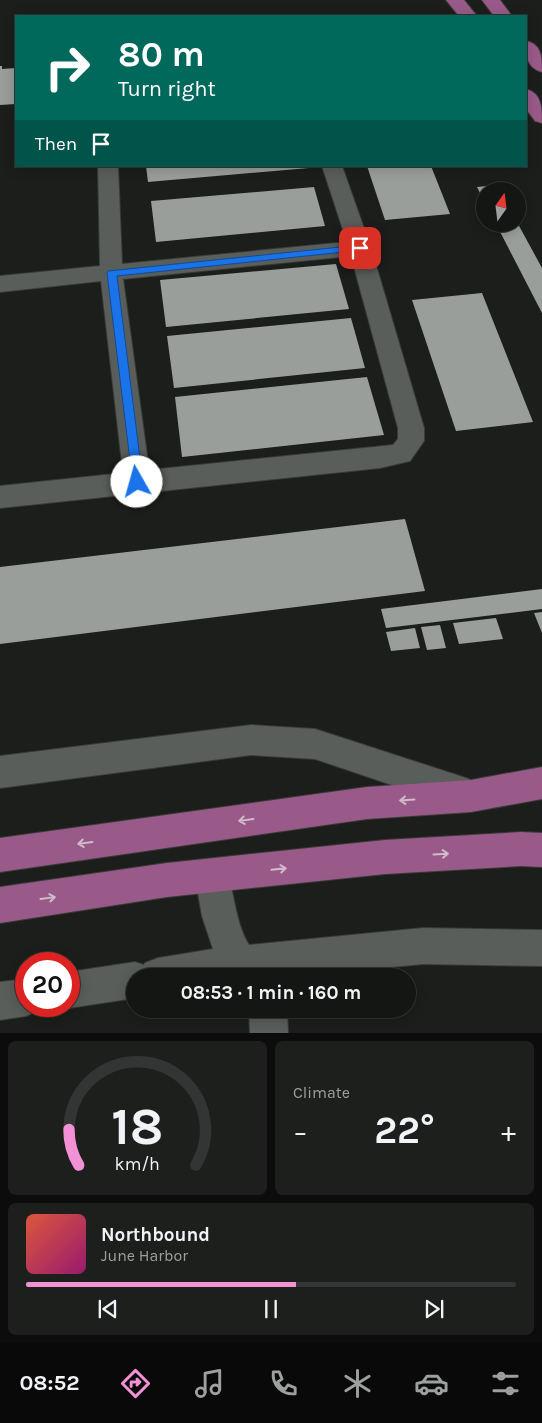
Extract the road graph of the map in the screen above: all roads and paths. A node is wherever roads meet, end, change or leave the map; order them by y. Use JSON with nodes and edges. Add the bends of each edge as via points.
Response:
{"nodes":[{"id":1,"x":456,"y":0,"type":"edge"},
{"id":2,"x":491,"y":0,"type":"edge"},
{"id":3,"x":467,"y":15,"type":"edge"},
{"id":4,"x":502,"y":15,"type":"edge"},
{"id":5,"x":527,"y":47,"type":"edge"},
{"id":6,"x":542,"y":66,"type":"edge"},
{"id":7,"x":527,"y":96,"type":"edge"},
{"id":8,"x":542,"y":117,"type":"edge"},
{"id":9,"x":108,"y":167,"type":"edge"},
{"id":10,"x":332,"y":167,"type":"edge"},
{"id":11,"x":360,"y":248,"type":"junction"},
{"id":12,"x":112,"y":273,"type":"junction"},
{"id":13,"x":0,"y":284,"type":"edge"},
{"id":14,"x":137,"y":482,"type":"junction"},
{"id":15,"x":0,"y":497,"type":"edge"},
{"id":16,"x":0,"y":772,"type":"edge"},
{"id":17,"x":542,"y":783,"type":"edge"},
{"id":18,"x":471,"y":796,"type":"junction"},
{"id":19,"x":542,"y":850,"type":"edge"},
{"id":20,"x":0,"y":855,"type":"edge"},
{"id":21,"x":212,"y":876,"type":"junction"},
{"id":22,"x":0,"y":905,"type":"edge"},
{"id":23,"x":542,"y":948,"type":"edge"},
{"id":24,"x":243,"y":968,"type":"edge"},
{"id":25,"x":259,"y":968,"type":"edge"},
{"id":26,"x":126,"y":981,"type":"edge"},
{"id":27,"x":80,"y":988,"type":"edge"},
{"id":28,"x":15,"y":999,"type":"edge"},
{"id":29,"x":0,"y":1001,"type":"edge"},
{"id":30,"x":268,"y":1018,"type":"edge"},
{"id":31,"x":269,"y":1033,"type":"edge"}],
"edges":[{"from":1,"to":3,"type":"main road"},
{"from":2,"to":4,"type":"main road"},
{"from":5,"to":6,"type":"main road"},
{"from":7,"to":8,"type":"main road"},
{"from":9,"to":12,"type":"street"},
{"from":10,"to":11,"type":"street"},
{"from":11,"to":12,"type":"street"},
{"from":11,"to":14,"type":"street","via":[[411,428],[410,441],[401,454]]},
{"from":12,"to":13,"type":"street"},
{"from":12,"to":14,"type":"street"},
{"from":14,"to":15,"type":"street"},
{"from":16,"to":18,"type":"street","via":[[252,740],[315,744]]},
{"from":17,"to":18,"type":"main road"},
{"from":18,"to":20,"type":"main road","one_way":true,"via":[[368,803]]},
{"from":21,"to":19,"type":"main road","one_way":true,"via":[[385,857]]},
{"from":22,"to":21,"type":"main road","one_way":true},
{"from":21,"to":24,"type":"street","via":[[228,947]]},
{"from":23,"to":25,"type":"street","via":[[423,946]]},
{"from":26,"to":27,"type":"street"},
{"from":28,"to":29,"type":"street"},
{"from":30,"to":31,"type":"street"}]}
